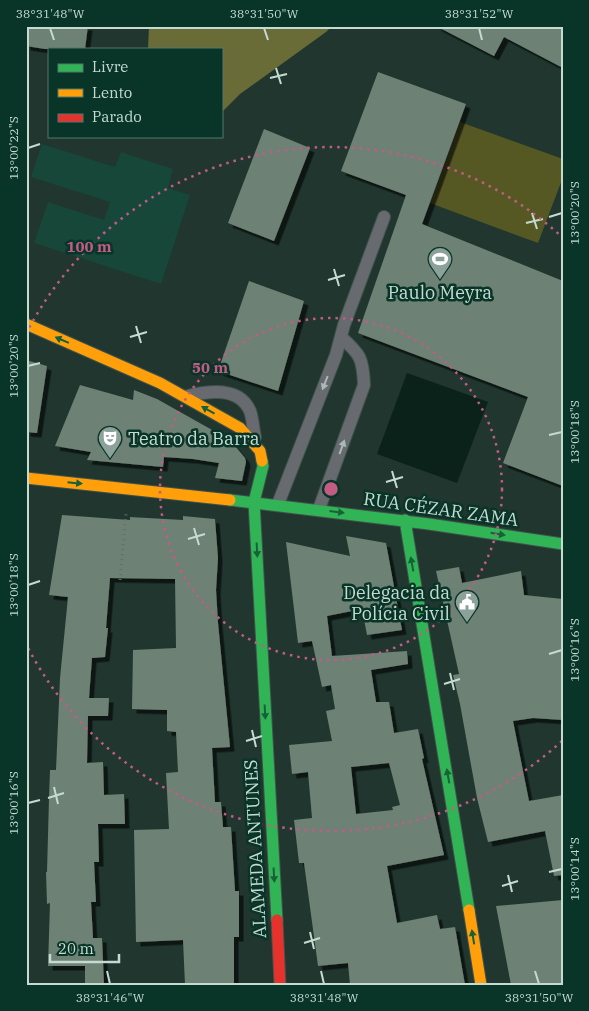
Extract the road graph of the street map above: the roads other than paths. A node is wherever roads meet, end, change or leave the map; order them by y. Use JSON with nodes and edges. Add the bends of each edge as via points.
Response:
{"nodes":[{"id":1,"x":384,"y":217,"type":"dead end"},
{"id":2,"x":26,"y":324,"type":"edge"},
{"id":3,"x":341,"y":337,"type":"junction"},
{"id":4,"x":184,"y":397,"type":"junction"},
{"id":5,"x":256,"y":445,"type":"junction"},
{"id":6,"x":26,"y":478,"type":"edge"},
{"id":7,"x":254,"y":502,"type":"junction"},
{"id":8,"x":278,"y":504,"type":"junction"},
{"id":9,"x":319,"y":509,"type":"junction"},
{"id":10,"x":405,"y":520,"type":"junction"},
{"id":11,"x":563,"y":544,"type":"edge"},
{"id":12,"x":280,"y":985,"type":"edge"},
{"id":13,"x":481,"y":985,"type":"edge"}],
"edges":[{"from":1,"to":3,"type":"lane"},
{"from":4,"to":2,"type":"street","one_way":true,"via":[[160,383]]},
{"from":3,"to":8,"type":"lane","one_way":true},
{"from":9,"to":3,"type":"lane","one_way":true,"via":[[364,385],[358,352]]},
{"from":5,"to":4,"type":"street","one_way":true,"via":[[240,428]]},
{"from":4,"to":5,"type":"lane","via":[[216,391],[244,401],[250,410]]},
{"from":5,"to":7,"type":"street","name":"ALAMEDA ANTUNES","via":[[263,466]]},
{"from":6,"to":7,"type":"street","name":"RUA CÉZAR ZAMA","one_way":true},
{"from":7,"to":8,"type":"street","name":"RUA CÉZAR ZAMA"},
{"from":7,"to":12,"type":"street","name":"ALAMEDA ANTUNES","one_way":true},
{"from":8,"to":9,"type":"street","name":"RUA CÉZAR ZAMA"},
{"from":9,"to":10,"type":"street","name":"RUA CÉZAR ZAMA","one_way":true},
{"from":10,"to":11,"type":"street","name":"RUA CÉZAR ZAMA","one_way":true},
{"from":13,"to":10,"type":"street","one_way":true}]}
